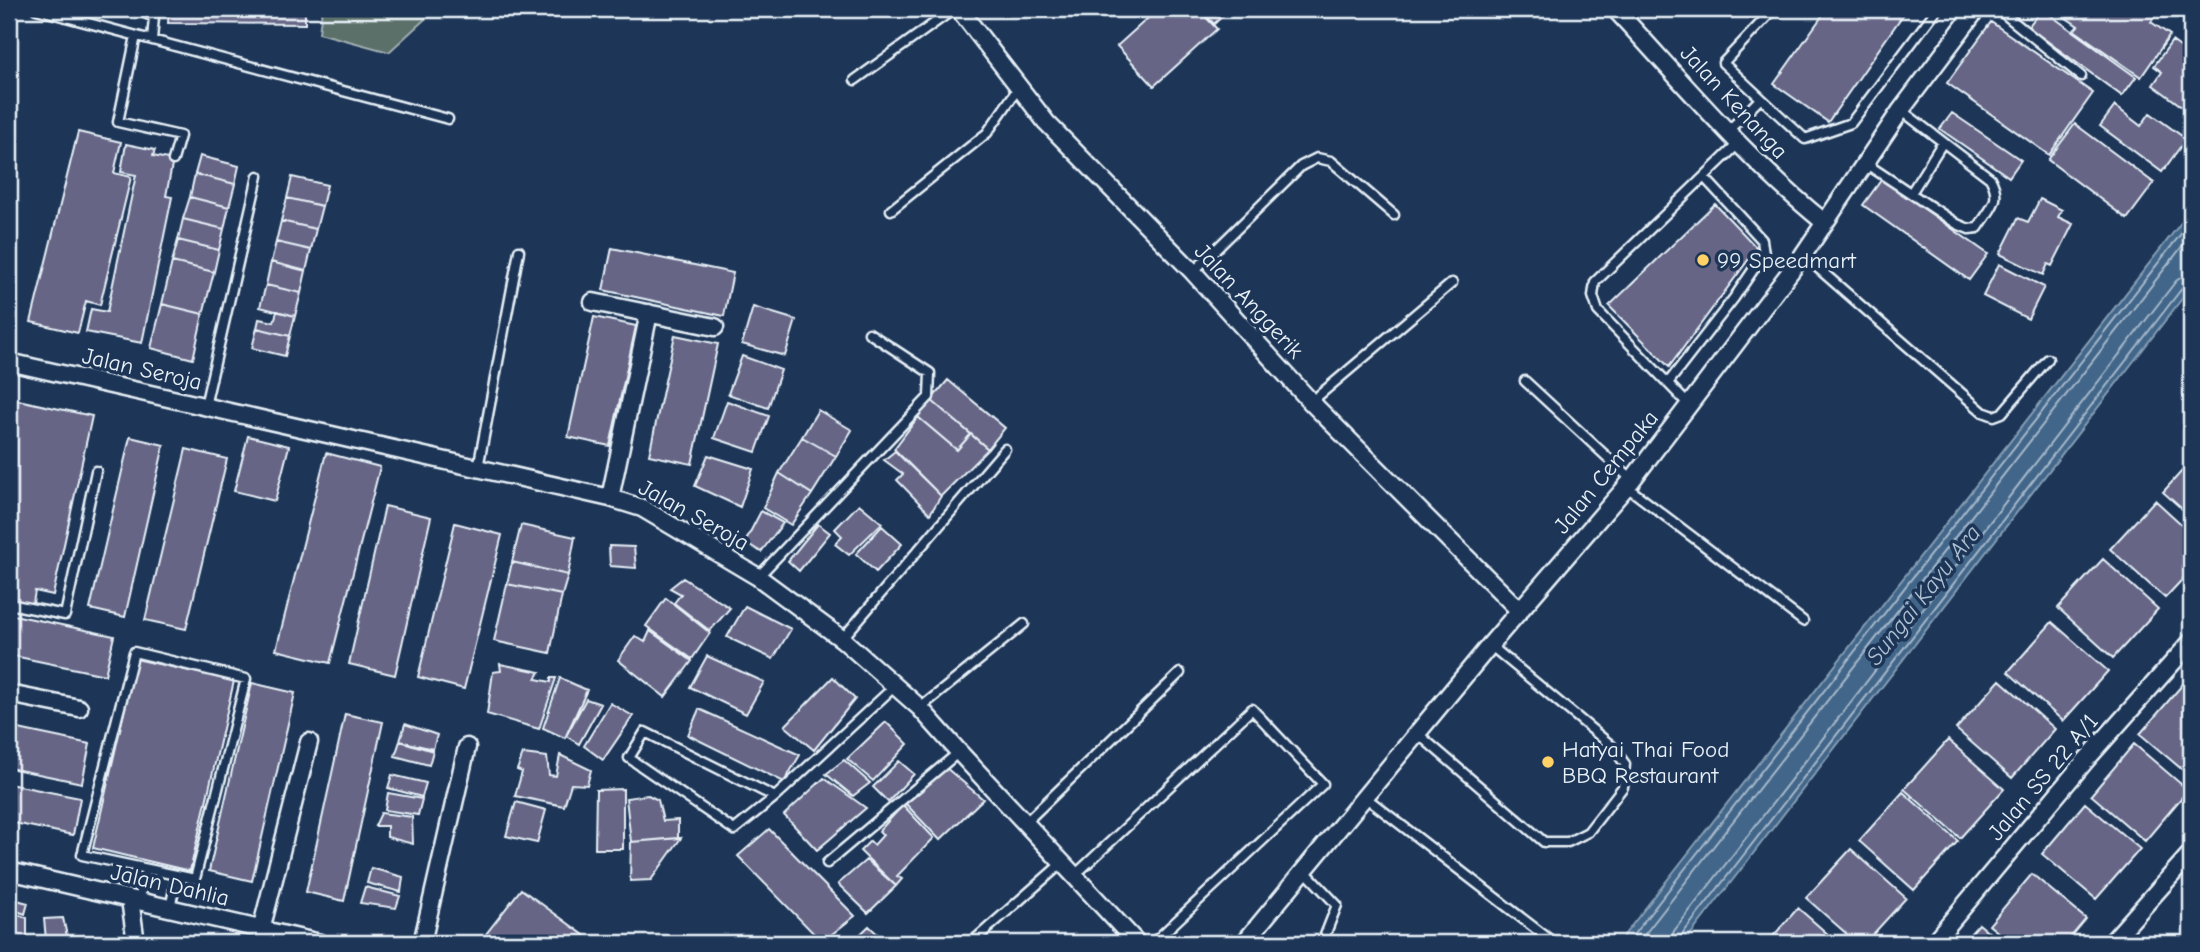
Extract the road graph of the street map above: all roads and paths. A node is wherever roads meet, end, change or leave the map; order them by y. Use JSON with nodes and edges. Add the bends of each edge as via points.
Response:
{"nodes":[{"id":1,"x":36,"y":9,"type":"edge"},
{"id":2,"x":135,"y":9,"type":"edge"},
{"id":3,"x":957,"y":9,"type":"edge"},
{"id":4,"x":1615,"y":9,"type":"edge"},
{"id":5,"x":1774,"y":9,"type":"edge"},
{"id":6,"x":1937,"y":9,"type":"edge"},
{"id":7,"x":1977,"y":9,"type":"edge"},
{"id":8,"x":1998,"y":9,"type":"edge"},
{"id":9,"x":136,"y":36,"type":"junction"},
{"id":10,"x":152,"y":40,"type":"junction"},
{"id":11,"x":2081,"y":76,"type":"dead end"},
{"id":12,"x":855,"y":80,"type":"dead end"},
{"id":13,"x":1019,"y":87,"type":"junction"},
{"id":14,"x":1760,"y":99,"type":"junction"},
{"id":15,"x":1901,"y":110,"type":"junction"},
{"id":16,"x":448,"y":119,"type":"dead end"},
{"id":17,"x":1734,"y":137,"type":"junction"},
{"id":18,"x":1943,"y":142,"type":"junction"},
{"id":19,"x":173,"y":160,"type":"dead end"},
{"id":20,"x":1865,"y":163,"type":"junction"},
{"id":21,"x":258,"y":176,"type":"dead end"},
{"id":22,"x":1703,"y":177,"type":"junction"},
{"id":23,"x":1911,"y":193,"type":"junction"},
{"id":24,"x":891,"y":210,"type":"dead end"},
{"id":25,"x":1394,"y":215,"type":"dead end"},
{"id":26,"x":1824,"y":222,"type":"junction"},
{"id":27,"x":519,"y":251,"type":"dead end"},
{"id":28,"x":1803,"y":255,"type":"junction"},
{"id":29,"x":1193,"y":272,"type":"junction"},
{"id":30,"x":1452,"y":283,"type":"dead end"},
{"id":31,"x":593,"y":302,"type":"dead end"},
{"id":32,"x":649,"y":313,"type":"junction"},
{"id":33,"x":715,"y":327,"type":"dead end"},
{"id":34,"x":869,"y":333,"type":"dead end"},
{"id":35,"x":2048,"y":359,"type":"dead end"},
{"id":36,"x":9,"y":362,"type":"edge"},
{"id":37,"x":1525,"y":380,"type":"dead end"},
{"id":38,"x":1668,"y":383,"type":"junction"},
{"id":39,"x":1311,"y":402,"type":"junction"},
{"id":40,"x":1688,"y":404,"type":"junction"},
{"id":41,"x":205,"y":406,"type":"junction"},
{"id":42,"x":1005,"y":449,"type":"dead end"},
{"id":43,"x":478,"y":468,"type":"junction"},
{"id":44,"x":96,"y":471,"type":"dead end"},
{"id":45,"x":1629,"y":483,"type":"junction"},
{"id":46,"x":610,"y":498,"type":"junction"},
{"id":47,"x":758,"y":577,"type":"junction"},
{"id":48,"x":9,"y":604,"type":"edge"},
{"id":49,"x":1520,"y":611,"type":"junction"},
{"id":50,"x":1803,"y":621,"type":"dead end"},
{"id":51,"x":1024,"y":624,"type":"dead end"},
{"id":52,"x":842,"y":639,"type":"junction"},
{"id":53,"x":2191,"y":642,"type":"edge"},
{"id":54,"x":1490,"y":645,"type":"junction"},
{"id":55,"x":1180,"y":673,"type":"dead end"},
{"id":56,"x":895,"y":686,"type":"junction"},
{"id":57,"x":9,"y":694,"type":"edge"},
{"id":58,"x":79,"y":708,"type":"dead end"},
{"id":59,"x":920,"y":708,"type":"junction"},
{"id":60,"x":1417,"y":733,"type":"junction"},
{"id":61,"x":309,"y":742,"type":"dead end"},
{"id":62,"x":467,"y":747,"type":"dead end"},
{"id":63,"x":959,"y":752,"type":"junction"},
{"id":64,"x":775,"y":797,"type":"junction"},
{"id":65,"x":1365,"y":797,"type":"junction"},
{"id":66,"x":1025,"y":823,"type":"junction"},
{"id":67,"x":2191,"y":853,"type":"edge"},
{"id":68,"x":827,"y":863,"type":"dead end"},
{"id":69,"x":1062,"y":863,"type":"junction"},
{"id":70,"x":146,"y":870,"type":"junction"},
{"id":71,"x":1304,"y":870,"type":"junction"},
{"id":72,"x":9,"y":871,"type":"edge"},
{"id":73,"x":177,"y":876,"type":"junction"},
{"id":74,"x":1074,"y":876,"type":"junction"},
{"id":75,"x":135,"y":900,"type":"junction"},
{"id":76,"x":170,"y":908,"type":"junction"},
{"id":77,"x":261,"y":930,"type":"junction"},
{"id":78,"x":136,"y":943,"type":"edge"},
{"id":79,"x":320,"y":943,"type":"edge"},
{"id":80,"x":422,"y":943,"type":"edge"},
{"id":81,"x":971,"y":943,"type":"edge"},
{"id":82,"x":1137,"y":943,"type":"edge"},
{"id":83,"x":1153,"y":943,"type":"edge"},
{"id":84,"x":1244,"y":943,"type":"edge"},
{"id":85,"x":1322,"y":943,"type":"edge"},
{"id":86,"x":1554,"y":943,"type":"edge"},
{"id":87,"x":1933,"y":943,"type":"edge"},
{"id":88,"x":2111,"y":943,"type":"edge"}],
"edges":[{"from":1,"to":9,"type":"lane"},
{"from":2,"to":10,"type":"lane","via":[[153,17]]},
{"from":3,"to":12,"type":"lane"},
{"from":3,"to":13,"type":"street","name":"Jalan Anggerik"},
{"from":4,"to":17,"type":"street","name":"Jalan Kenanga"},
{"from":5,"to":14,"type":"lane","via":[[1724,63]]},
{"from":6,"to":14,"type":"lane","via":[[1851,123],[1805,139]]},
{"from":7,"to":15,"type":"street","name":"Jalan Cempaka"},
{"from":8,"to":11,"type":"lane"},
{"from":9,"to":10,"type":"lane"},
{"from":9,"to":19,"type":"lane","via":[[117,122],[180,136]]},
{"from":10,"to":16,"type":"lane"},
{"from":13,"to":24,"type":"lane","via":[[987,132]]},
{"from":13,"to":29,"type":"street","name":"Jalan Anggerik","via":[[1046,122]]},
{"from":14,"to":17,"type":"lane"},
{"from":15,"to":18,"type":"lane"},
{"from":15,"to":20,"type":"street","name":"Jalan Cempaka"},
{"from":17,"to":22,"type":"lane"},
{"from":17,"to":26,"type":"street","name":"Jalan Kenanga"},
{"from":18,"to":23,"type":"lane"},
{"from":18,"to":23,"type":"lane","via":[[1990,178],[1996,190],[1996,199],[1978,228],[1957,224]]},
{"from":20,"to":23,"type":"lane"},
{"from":20,"to":26,"type":"street","name":"Jalan Cempaka"},
{"from":21,"to":41,"type":"lane"},
{"from":22,"to":38,"type":"lane","via":[[1762,240],[1764,254]]},
{"from":22,"to":38,"type":"lane","via":[[1595,282],[1598,311]]},
{"from":25,"to":29,"type":"lane","via":[[1331,161],[1317,158],[1301,166]]},
{"from":26,"to":28,"type":"street","name":"Jalan Cempaka"},
{"from":27,"to":43,"type":"lane"},
{"from":28,"to":35,"type":"lane","via":[[1983,412],[2002,414]]},
{"from":28,"to":40,"type":"street","name":"Jalan Cempaka"},
{"from":29,"to":39,"type":"street","name":"Jalan Anggerik"},
{"from":30,"to":39,"type":"lane"},
{"from":31,"to":32,"type":"street"},
{"from":32,"to":33,"type":"street"},
{"from":32,"to":46,"type":"street"},
{"from":34,"to":47,"type":"lane","via":[[930,373],[929,397]]},
{"from":36,"to":41,"type":"street","name":"Jalan Seroja"},
{"from":37,"to":45,"type":"lane"},
{"from":38,"to":40,"type":"lane"},
{"from":39,"to":49,"type":"street","name":"Jalan Anggerik"},
{"from":40,"to":45,"type":"street","name":"Jalan Cempaka"},
{"from":41,"to":43,"type":"street","name":"Jalan Seroja"},
{"from":42,"to":52,"type":"lane"},
{"from":43,"to":46,"type":"street","name":"Jalan Seroja"},
{"from":44,"to":48,"type":"lane","via":[[65,615]]},
{"from":45,"to":49,"type":"street","name":"Jalan Cempaka"},
{"from":45,"to":50,"type":"lane"},
{"from":46,"to":47,"type":"street","name":"Jalan Seroja","via":[[642,508]]},
{"from":47,"to":52,"type":"street","name":"Jalan Seroja"},
{"from":49,"to":54,"type":"street","name":"Jalan Cempaka"},
{"from":51,"to":59,"type":"lane"},
{"from":52,"to":56,"type":"street","name":"Jalan Seroja"},
{"from":53,"to":87,"type":"street","name":"Jalan SS 22 A/1"},
{"from":54,"to":60,"type":"street","name":"Jalan Cempaka"},
{"from":54,"to":60,"type":"lane","via":[[1612,746],[1625,764],[1623,787],[1588,832],[1568,842],[1545,842]]},
{"from":55,"to":66,"type":"lane"},
{"from":56,"to":59,"type":"street","name":"Jalan Seroja"},
{"from":56,"to":64,"type":"lane"},
{"from":57,"to":58,"type":"street"},
{"from":59,"to":63,"type":"street","name":"Jalan Seroja"},
{"from":60,"to":65,"type":"street","name":"Jalan Cempaka"},
{"from":61,"to":77,"type":"street"},
{"from":62,"to":80,"type":"street"},
{"from":63,"to":66,"type":"street","name":"Jalan Seroja"},
{"from":63,"to":68,"type":"lane"},
{"from":64,"to":64,"type":"lane","via":[[734,830],[629,758],[645,732]]},
{"from":65,"to":71,"type":"street","name":"Jalan Cempaka"},
{"from":65,"to":86,"type":"lane"},
{"from":66,"to":69,"type":"street","name":"Jalan Seroja"},
{"from":67,"to":88,"type":"street"},
{"from":69,"to":74,"type":"street","name":"Jalan Seroja"},
{"from":69,"to":81,"type":"lane"},
{"from":70,"to":73,"type":"lane"},
{"from":70,"to":73,"type":"lane","via":[[82,855],[134,652],[246,679],[195,879]]},
{"from":70,"to":75,"type":"lane"},
{"from":71,"to":84,"type":"street","name":"Jalan Cempaka"},
{"from":71,"to":85,"type":"lane","via":[[1337,905]]},
{"from":72,"to":75,"type":"street","name":"Jalan Dahlia"},
{"from":73,"to":76,"type":"lane"},
{"from":74,"to":82,"type":"street","name":"Jalan Seroja"},
{"from":74,"to":83,"type":"lane","via":[[1252,709],[1323,784]]},
{"from":75,"to":76,"type":"street","name":"Jalan Dahlia"},
{"from":75,"to":78,"type":"street"},
{"from":76,"to":77,"type":"street","name":"Jalan Dahlia"},
{"from":77,"to":79,"type":"street","name":"Jalan Dahlia"}]}
